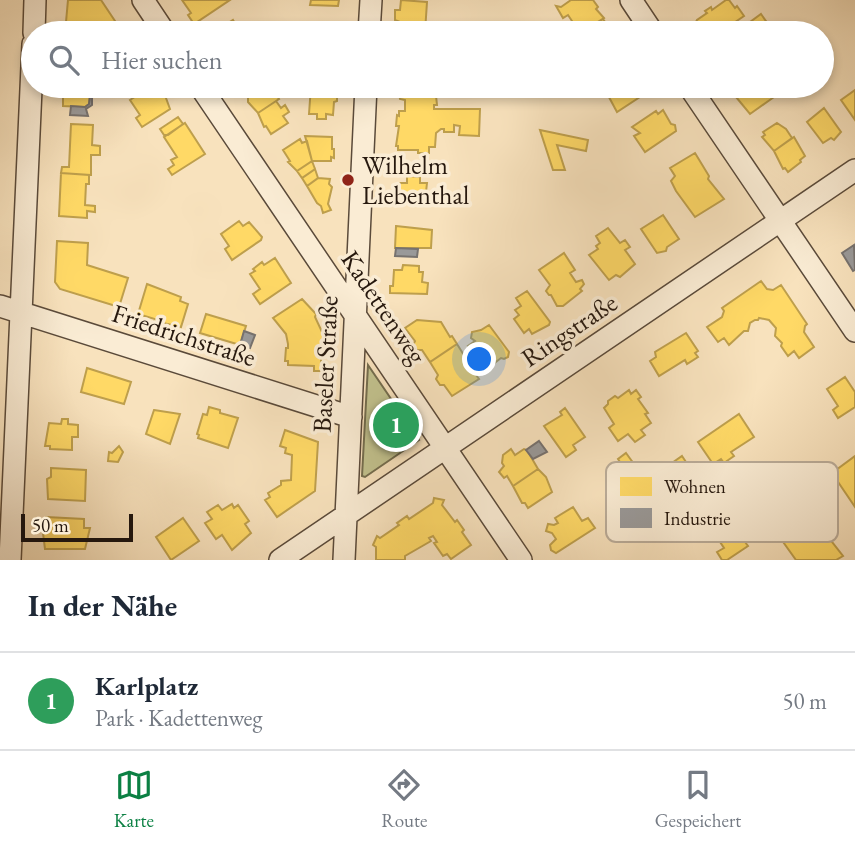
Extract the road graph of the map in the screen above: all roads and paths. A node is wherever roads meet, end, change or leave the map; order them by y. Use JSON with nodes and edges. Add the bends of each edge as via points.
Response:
{"nodes":[{"id":1,"x":35,"y":0,"type":"edge"},
{"id":2,"x":143,"y":0,"type":"edge"},
{"id":3,"x":370,"y":0,"type":"edge"},
{"id":4,"x":631,"y":0,"type":"edge"},
{"id":5,"x":34,"y":21,"type":"edge"},
{"id":6,"x":157,"y":21,"type":"edge"},
{"id":7,"x":369,"y":21,"type":"edge"},
{"id":8,"x":645,"y":21,"type":"edge"},
{"id":9,"x":31,"y":98,"type":"edge"},
{"id":10,"x":209,"y":98,"type":"edge"},
{"id":11,"x":365,"y":98,"type":"edge"},
{"id":12,"x":697,"y":98,"type":"edge"},
{"id":13,"x":855,"y":170,"type":"edge"},
{"id":14,"x":781,"y":221,"type":"junction"},
{"id":15,"x":0,"y":306,"type":"edge"},
{"id":16,"x":21,"y":313,"type":"junction"},
{"id":17,"x":355,"y":315,"type":"junction"},
{"id":18,"x":855,"y":331,"type":"edge"},
{"id":19,"x":351,"y":417,"type":"junction"},
{"id":20,"x":445,"y":448,"type":"junction"},
{"id":21,"x":346,"y":514,"type":"junction"},
{"id":22,"x":10,"y":560,"type":"edge"},
{"id":23,"x":280,"y":560,"type":"edge"},
{"id":24,"x":344,"y":560,"type":"edge"},
{"id":25,"x":521,"y":560,"type":"edge"}],
"edges":[{"from":1,"to":5,"type":"street"},
{"from":2,"to":6,"type":"street"},
{"from":3,"to":7,"type":"street"},
{"from":4,"to":8,"type":"street"},
{"from":9,"to":16,"type":"street"},
{"from":10,"to":17,"type":"street","name":"Kadettenweg"},
{"from":11,"to":17,"type":"street","name":"Baseler Straße"},
{"from":12,"to":14,"type":"street"},
{"from":13,"to":14,"type":"street","name":"Ringstraße"},
{"from":14,"to":18,"type":"street"},
{"from":14,"to":20,"type":"street","name":"Ringstraße"},
{"from":15,"to":16,"type":"street","name":"Friedrichstraße"},
{"from":16,"to":19,"type":"street","name":"Friedrichstraße"},
{"from":16,"to":22,"type":"street"},
{"from":17,"to":19,"type":"street","name":"Baseler Straße"},
{"from":17,"to":20,"type":"street","name":"Kadettenweg"},
{"from":19,"to":21,"type":"street","name":"Baseler Straße"},
{"from":20,"to":21,"type":"street","name":"Ringstraße"},
{"from":20,"to":25,"type":"street","name":"Kadettenweg"},
{"from":21,"to":23,"type":"street","name":"Ringstraße"},
{"from":21,"to":24,"type":"street","name":"Baseler Straße"}]}
